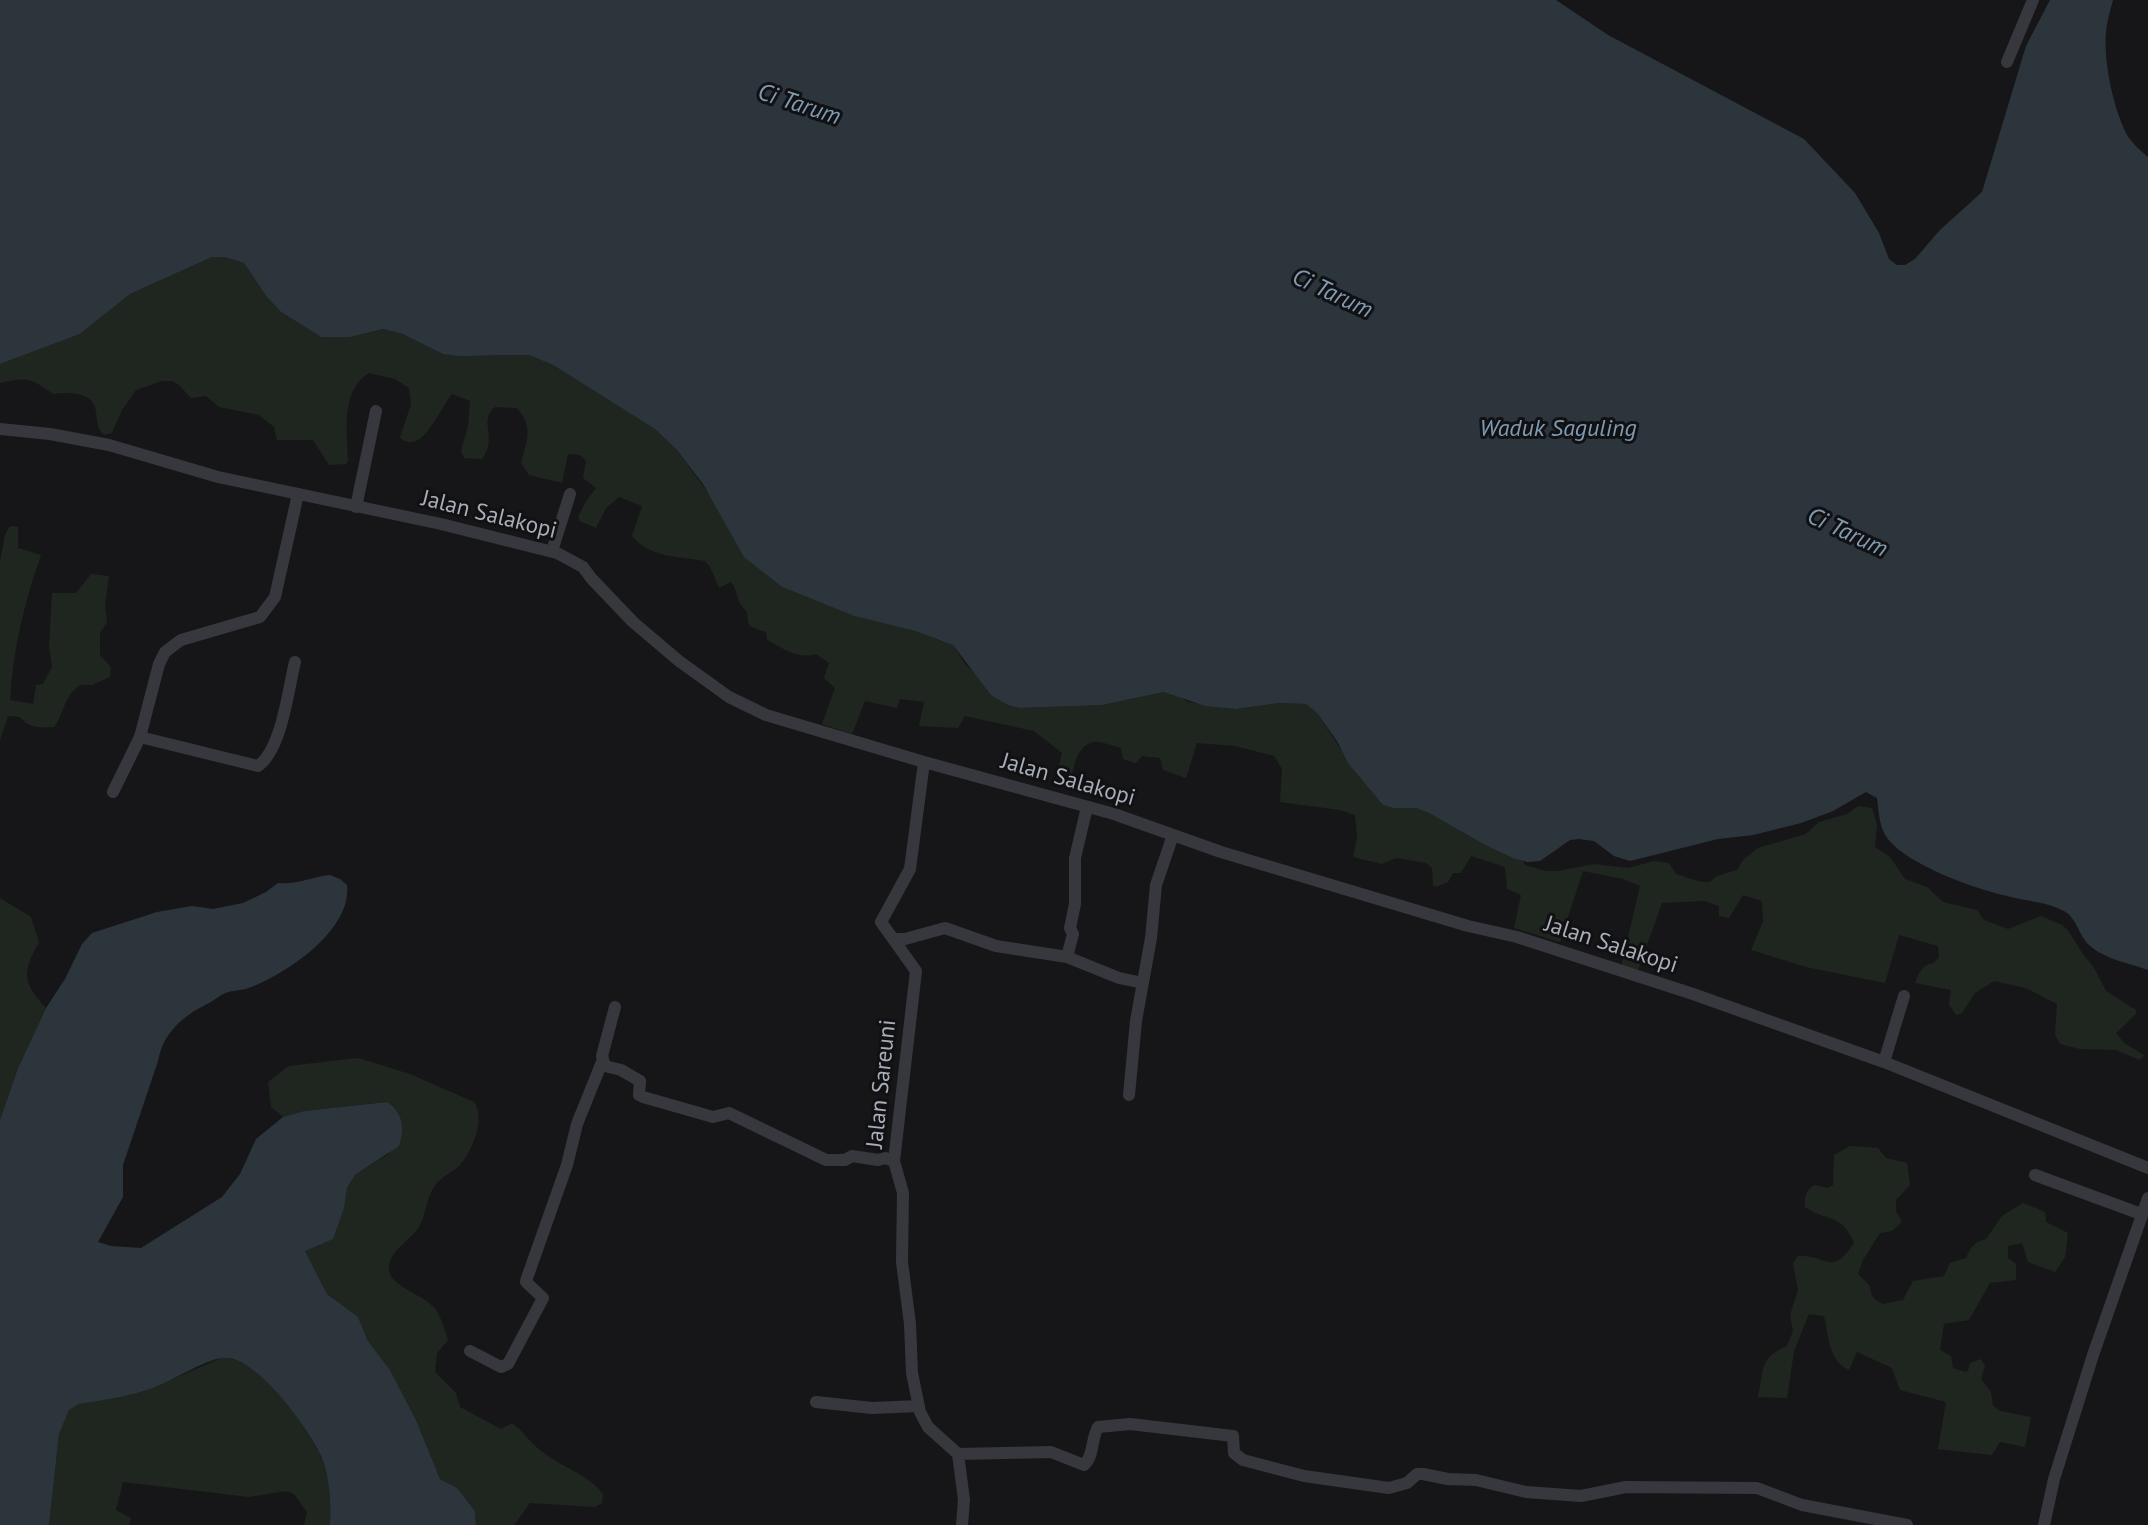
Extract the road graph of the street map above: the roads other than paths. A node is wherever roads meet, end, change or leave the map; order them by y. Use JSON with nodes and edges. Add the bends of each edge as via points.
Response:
{"nodes":[{"id":1,"x":2033,"y":0,"type":"edge"},
{"id":2,"x":2007,"y":62,"type":"dead end"},
{"id":3,"x":376,"y":411,"type":"dead end"},
{"id":4,"x":0,"y":429,"type":"edge"},
{"id":5,"x":298,"y":494,"type":"junction"},
{"id":6,"x":570,"y":494,"type":"dead end"},
{"id":7,"x":356,"y":507,"type":"junction"},
{"id":8,"x":552,"y":551,"type":"junction"},
{"id":9,"x":295,"y":662,"type":"dead end"},
{"id":10,"x":140,"y":737,"type":"junction"},
{"id":11,"x":924,"y":762,"type":"junction"},
{"id":12,"x":113,"y":792,"type":"dead end"},
{"id":13,"x":1087,"y":807,"type":"junction"},
{"id":14,"x":1174,"y":835,"type":"junction"},
{"id":15,"x":894,"y":939,"type":"junction"},
{"id":16,"x":1067,"y":957,"type":"junction"},
{"id":17,"x":1143,"y":983,"type":"junction"},
{"id":18,"x":1904,"y":996,"type":"dead end"},
{"id":19,"x":615,"y":1007,"type":"dead end"},
{"id":20,"x":602,"y":1062,"type":"junction"},
{"id":21,"x":1884,"y":1062,"type":"junction"},
{"id":22,"x":1129,"y":1095,"type":"dead end"},
{"id":23,"x":894,"y":1161,"type":"junction"},
{"id":24,"x":2148,"y":1168,"type":"edge"},
{"id":25,"x":2035,"y":1175,"type":"dead end"},
{"id":26,"x":2148,"y":1198,"type":"edge"},
{"id":27,"x":2141,"y":1214,"type":"junction"},
{"id":28,"x":470,"y":1352,"type":"dead end"},
{"id":29,"x":816,"y":1402,"type":"dead end"},
{"id":30,"x":919,"y":1406,"type":"junction"},
{"id":31,"x":958,"y":1454,"type":"junction"},
{"id":32,"x":962,"y":1525,"type":"edge"},
{"id":33,"x":1907,"y":1525,"type":"edge"},
{"id":34,"x":2043,"y":1525,"type":"edge"}],
"edges":[{"from":1,"to":2,"type":"street"},
{"from":3,"to":7,"type":"street"},
{"from":4,"to":5,"type":"street","name":"Jalan Salakopi","via":[[109,445],[218,477]]},
{"from":5,"to":7,"type":"street","name":"Jalan Salakopi"},
{"from":5,"to":10,"type":"street","via":[[275,597],[268,608],[260,617],[181,640],[165,652]]},
{"from":6,"to":8,"type":"street"},
{"from":7,"to":8,"type":"street","name":"Jalan Salakopi"},
{"from":8,"to":11,"type":"street","name":"Jalan Salakopi","via":[[583,567],[633,622],[729,697],[766,715]]},
{"from":9,"to":10,"type":"street","via":[[277,737],[258,766]]},
{"from":10,"to":12,"type":"street"},
{"from":11,"to":13,"type":"street","name":"Jalan Salakopi"},
{"from":11,"to":15,"type":"street","name":"Jalan Sareuni","via":[[910,869],[881,922]]},
{"from":13,"to":14,"type":"street","name":"Jalan Salakopi"},
{"from":13,"to":16,"type":"street","via":[[1076,858],[1073,934]]},
{"from":14,"to":17,"type":"street","via":[[1156,885]]},
{"from":14,"to":21,"type":"street","name":"Jalan Salakopi","via":[[1517,937]]},
{"from":15,"to":16,"type":"street","via":[[945,928],[996,946]]},
{"from":15,"to":23,"type":"street","name":"Jalan Sareuni","via":[[916,971]]},
{"from":16,"to":17,"type":"street"},
{"from":17,"to":22,"type":"street"},
{"from":18,"to":21,"type":"street"},
{"from":19,"to":20,"type":"street"},
{"from":20,"to":23,"type":"street","via":[[640,1081],[639,1095],[643,1097],[713,1116],[729,1113],[826,1160],[852,1156]]},
{"from":20,"to":28,"type":"street","via":[[527,1278],[526,1283],[543,1298],[508,1364],[501,1367]]},
{"from":21,"to":24,"type":"street","name":"Jalan Salakopi"},
{"from":23,"to":30,"type":"street","name":"Jalan Sareuni","via":[[903,1193],[902,1262]]},
{"from":25,"to":27,"type":"street"},
{"from":26,"to":27,"type":"street"},
{"from":27,"to":34,"type":"street","via":[[2092,1355]]},
{"from":29,"to":30,"type":"street","via":[[872,1408]]},
{"from":30,"to":31,"type":"street","name":"Jalan Sareuni","via":[[928,1427]]},
{"from":31,"to":32,"type":"street"},
{"from":31,"to":33,"type":"street","via":[[1051,1451],[1084,1465],[1098,1427],[1130,1424],[1233,1436],[1234,1453],[1243,1460],[1304,1476],[1389,1488],[1423,1474],[1526,1492],[1581,1496],[1626,1487],[1757,1488],[1802,1505]]}]}
